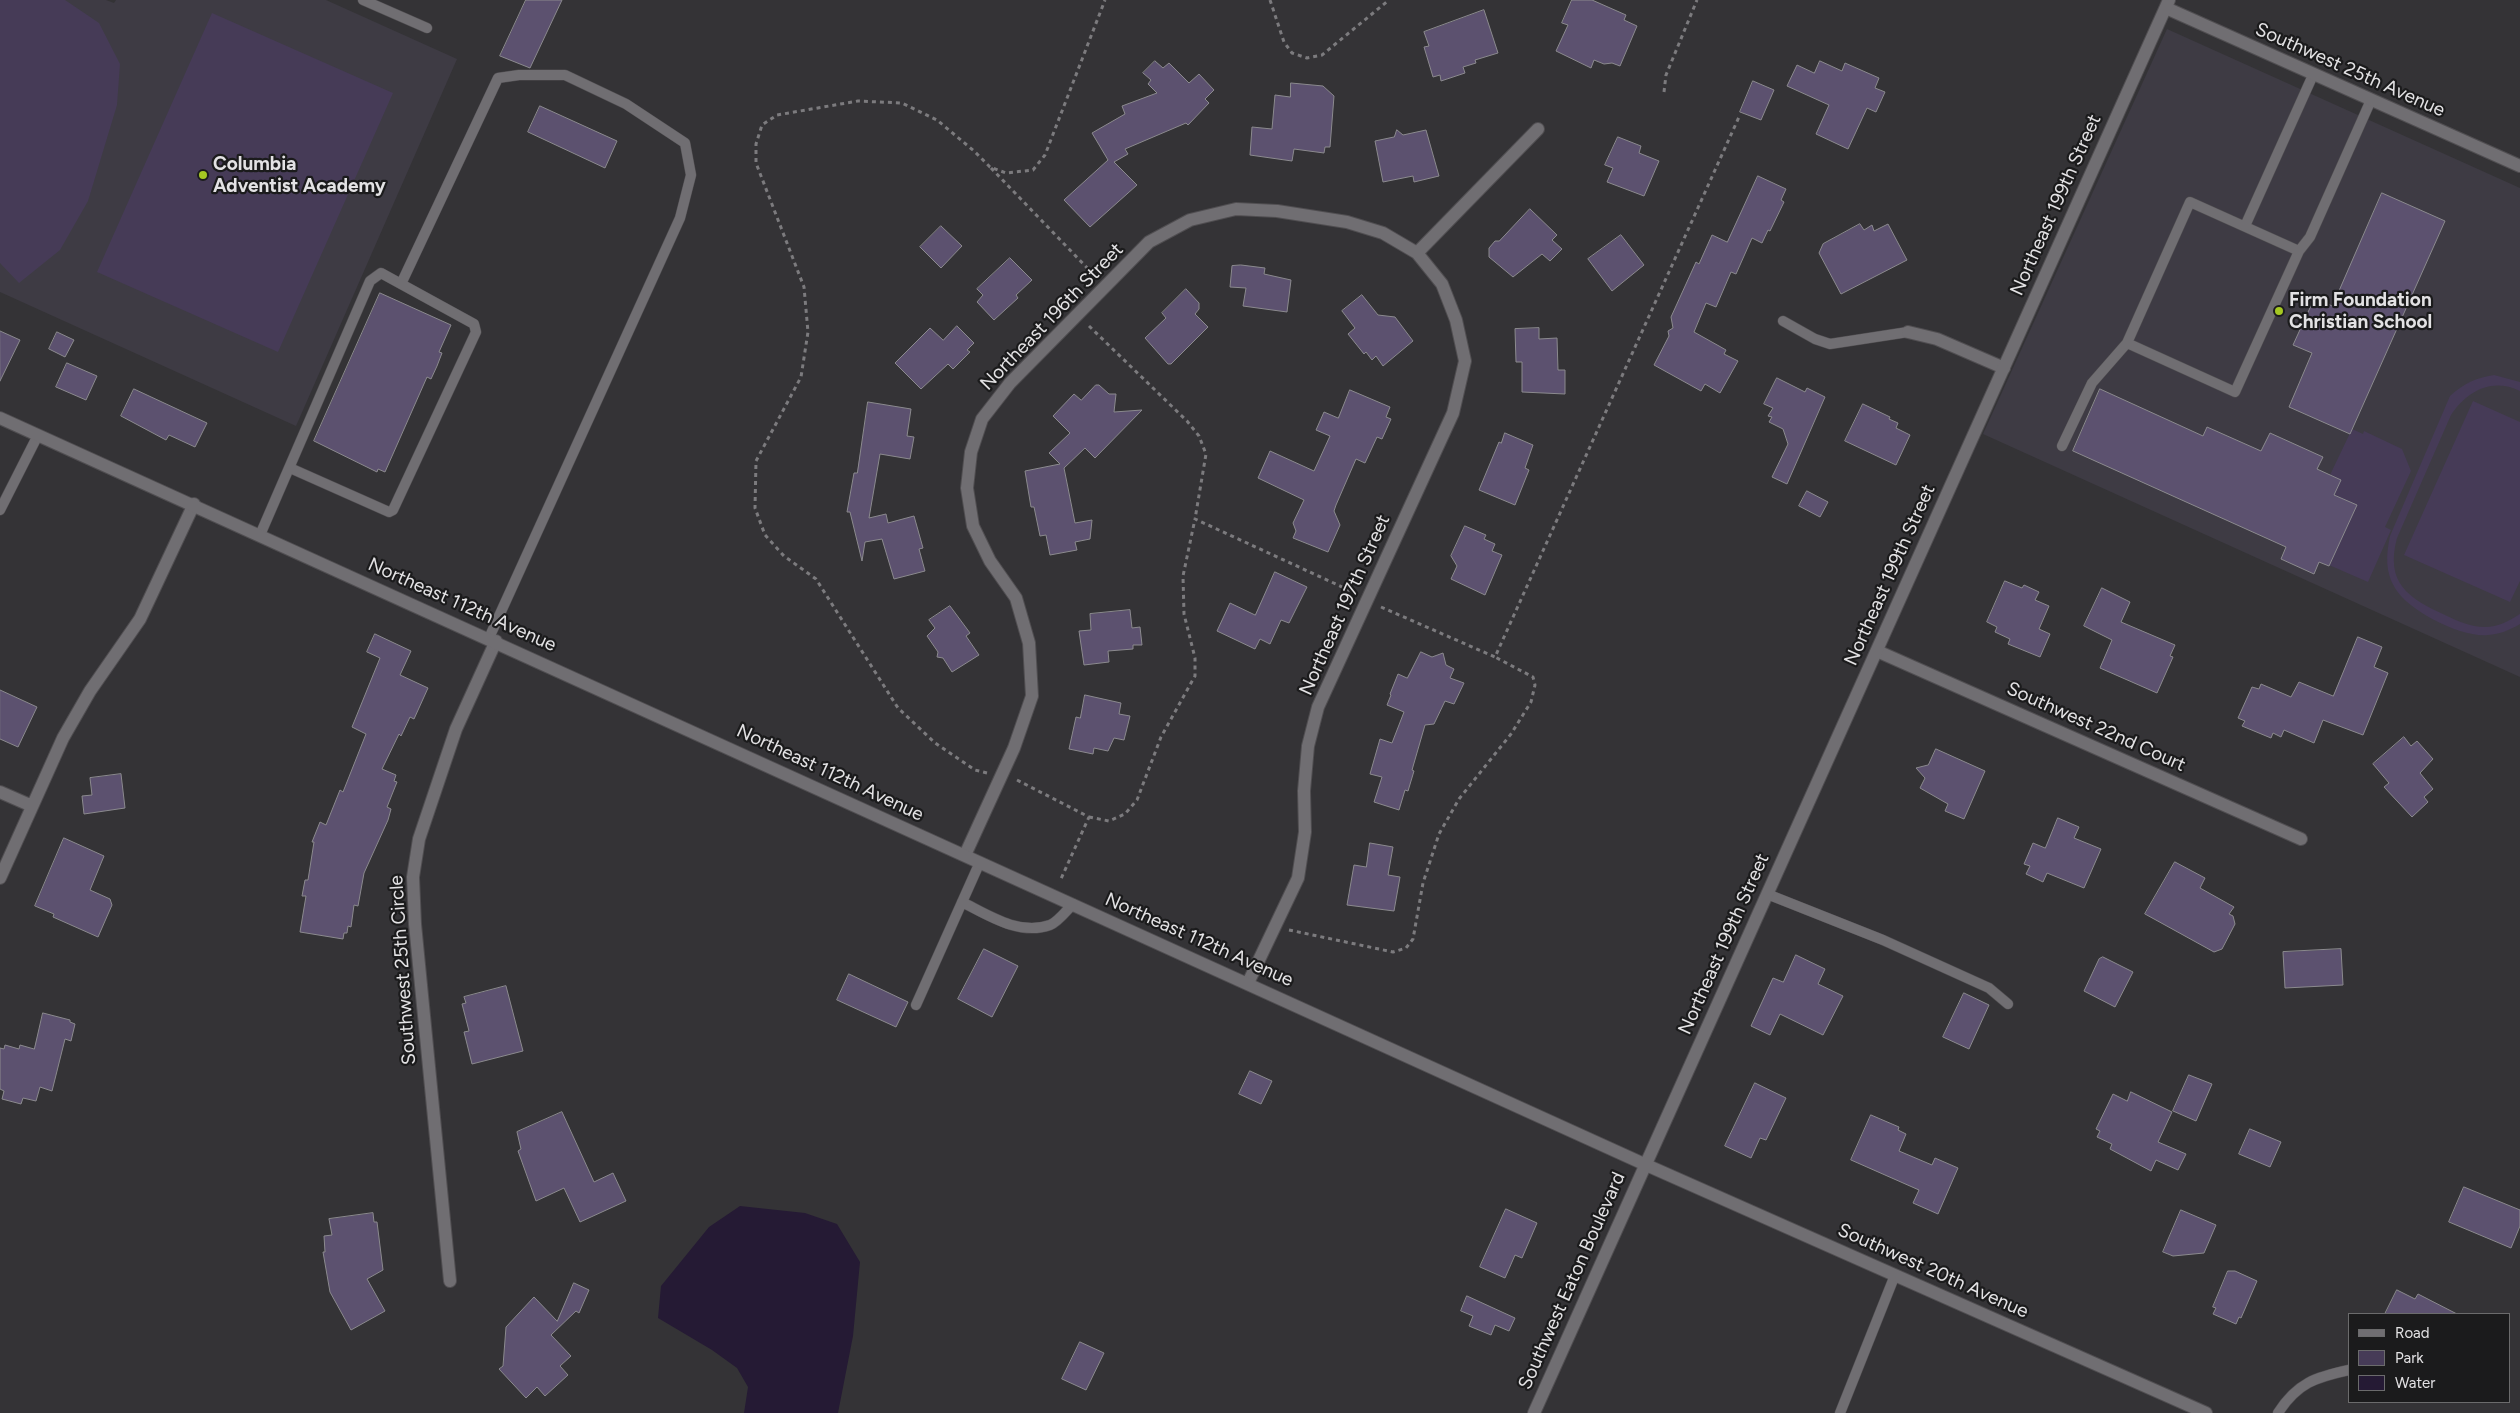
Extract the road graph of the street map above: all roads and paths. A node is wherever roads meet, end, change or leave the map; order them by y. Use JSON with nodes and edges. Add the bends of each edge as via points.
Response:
{"nodes":[{"id":1,"x":363,"y":0,"type":"edge"},
{"id":2,"x":1105,"y":0,"type":"edge"},
{"id":3,"x":1270,"y":0,"type":"edge"},
{"id":4,"x":1389,"y":0,"type":"edge"},
{"id":5,"x":1697,"y":0,"type":"edge"},
{"id":6,"x":2168,"y":4,"type":"edge"},
{"id":7,"x":427,"y":28,"type":"dead end"},
{"id":8,"x":2313,"y":75,"type":"junction"},
{"id":9,"x":1664,"y":92,"type":"dead end"},
{"id":10,"x":2371,"y":100,"type":"junction"},
{"id":11,"x":1538,"y":129,"type":"dead end"},
{"id":12,"x":2520,"y":166,"type":"edge"},
{"id":13,"x":990,"y":167,"type":"junction"},
{"id":14,"x":2245,"y":226,"type":"junction"},
{"id":15,"x":2299,"y":251,"type":"junction"},
{"id":16,"x":1417,"y":254,"type":"junction"},
{"id":17,"x":401,"y":284,"type":"junction"},
{"id":18,"x":1106,"y":286,"type":"junction"},
{"id":19,"x":1078,"y":315,"type":"junction"},
{"id":20,"x":1783,"y":321,"type":"dead end"},
{"id":21,"x":1908,"y":332,"type":"joint"},
{"id":22,"x":2127,"y":343,"type":"junction"},
{"id":23,"x":2004,"y":368,"type":"junction"},
{"id":24,"x":0,"y":418,"type":"edge"},
{"id":25,"x":38,"y":435,"type":"junction"},
{"id":26,"x":2062,"y":446,"type":"dead end"},
{"id":27,"x":290,"y":468,"type":"junction"},
{"id":28,"x":194,"y":504,"type":"junction"},
{"id":29,"x":0,"y":510,"type":"edge"},
{"id":30,"x":1195,"y":520,"type":"dead end"},
{"id":31,"x":260,"y":535,"type":"junction"},
{"id":32,"x":492,"y":640,"type":"junction"},
{"id":33,"x":1877,"y":651,"type":"junction"},
{"id":34,"x":1494,"y":657,"type":"dead end"},
{"id":35,"x":1001,"y":776,"type":"junction"},
{"id":36,"x":0,"y":792,"type":"edge"},
{"id":37,"x":32,"y":806,"type":"junction"},
{"id":38,"x":2301,"y":839,"type":"dead end"},
{"id":39,"x":965,"y":856,"type":"junction"},
{"id":40,"x":980,"y":862,"type":"junction"},
{"id":41,"x":0,"y":878,"type":"edge"},
{"id":42,"x":1767,"y":894,"type":"junction"},
{"id":43,"x":1054,"y":896,"type":"junction"},
{"id":44,"x":962,"y":902,"type":"junction"},
{"id":45,"x":1073,"y":904,"type":"junction"},
{"id":46,"x":1275,"y":925,"type":"junction"},
{"id":47,"x":1248,"y":983,"type":"junction"},
{"id":48,"x":2008,"y":1004,"type":"dead end"},
{"id":49,"x":916,"y":1005,"type":"dead end"},
{"id":50,"x":1644,"y":1164,"type":"junction"},
{"id":51,"x":1895,"y":1275,"type":"junction"},
{"id":52,"x":450,"y":1281,"type":"dead end"},
{"id":53,"x":2348,"y":1370,"type":"edge"},
{"id":54,"x":1534,"y":1413,"type":"edge"},
{"id":55,"x":1840,"y":1413,"type":"edge"},
{"id":56,"x":2206,"y":1413,"type":"edge"},
{"id":57,"x":2278,"y":1413,"type":"edge"}],
"edges":[{"from":1,"to":7,"type":"lane"},
{"from":2,"to":13,"type":"path","via":[[1046,155],[1032,170],[1006,173]]},
{"from":3,"to":4,"type":"path","via":[[1284,42],[1292,52],[1306,58],[1322,55]]},
{"from":5,"to":9,"type":"path","via":[[1666,75]]},
{"from":6,"to":8,"type":"street","name":"Southwest 25th Avenue"},
{"from":6,"to":23,"type":"street","name":"Northeast 199th Street"},
{"from":8,"to":10,"type":"street","name":"Southwest 25th Avenue"},
{"from":8,"to":14,"type":"lane"},
{"from":10,"to":12,"type":"street","name":"Southwest 25th Avenue"},
{"from":10,"to":15,"type":"lane","via":[[2310,237]]},
{"from":11,"to":16,"type":"street"},
{"from":13,"to":18,"type":"path"},
{"from":13,"to":35,"type":"path","via":[[937,120],[902,103],[858,101],[777,115],[762,126],[756,144],[756,163],[804,287],[808,332],[801,377],[756,461],[755,508],[765,536],[784,556],[816,579],[898,708],[935,743],[975,770]]},
{"from":14,"to":15,"type":"lane"},
{"from":14,"to":22,"type":"lane","via":[[2190,202]]},
{"from":15,"to":22,"type":"lane","via":[[2235,392]]},
{"from":16,"to":18,"type":"street","name":"Northeast 196th Street","via":[[1383,233],[1347,222],[1277,211],[1236,209],[1190,220],[1149,242]]},
{"from":16,"to":46,"type":"street","name":"Northeast 197th Street","via":[[1442,284],[1456,320],[1465,361],[1452,413],[1318,707],[1308,746],[1305,832],[1298,878]]},
{"from":17,"to":27,"type":"lane","via":[[381,273],[370,281]]},
{"from":17,"to":27,"type":"lane","via":[[476,327],[393,510],[389,512]]},
{"from":17,"to":32,"type":"lane","via":[[498,78],[565,75],[626,104],[685,143],[691,175],[680,218]]},
{"from":18,"to":19,"type":"street","name":"Northeast 196th Street"},
{"from":19,"to":30,"type":"path","via":[[1199,436],[1206,454]]},
{"from":19,"to":35,"type":"street","name":"Northeast 196th Street","via":[[1010,383],[982,419],[970,452],[967,488],[973,526],[990,561],[1016,598],[1030,643],[1032,696]]},
{"from":20,"to":21,"type":"lane","via":[[1830,344]]},
{"from":21,"to":23,"type":"street","via":[[1936,339]]},
{"from":22,"to":26,"type":"lane","via":[[2092,383]]},
{"from":23,"to":33,"type":"street","name":"Northeast 199th Street"},
{"from":24,"to":25,"type":"street","name":"Northeast 112th Avenue"},
{"from":25,"to":28,"type":"street","name":"Northeast 112th Avenue"},
{"from":25,"to":29,"type":"lane"},
{"from":27,"to":31,"type":"lane"},
{"from":28,"to":31,"type":"street","name":"Northeast 112th Avenue"},
{"from":28,"to":37,"type":"street","via":[[140,619],[76,713]]},
{"from":31,"to":32,"type":"street","name":"Northeast 112th Avenue"},
{"from":32,"to":39,"type":"street","name":"Northeast 112th Avenue"},
{"from":32,"to":52,"type":"street","name":"Southwest 25th Circle","via":[[442,768],[419,839],[413,877]]},
{"from":33,"to":38,"type":"street","name":"Southwest 22nd Court"},
{"from":33,"to":42,"type":"street","name":"Northeast 199th Street"},
{"from":34,"to":46,"type":"path","via":[[1533,677],[1535,685],[1531,702],[1511,734],[1459,799],[1440,834],[1423,883],[1413,938],[1406,948],[1393,952],[1298,934]]},
{"from":35,"to":39,"type":"street","name":"Northeast 196th Street"},
{"from":35,"to":43,"type":"path","via":[[1019,781],[1089,817]]},
{"from":36,"to":37,"type":"street"},
{"from":37,"to":41,"type":"street"},
{"from":39,"to":40,"type":"street","name":"Northeast 112th Avenue"},
{"from":40,"to":43,"type":"street","name":"Northeast 112th Avenue"},
{"from":40,"to":44,"type":"lane"},
{"from":42,"to":48,"type":"lane","via":[[1883,940],[1989,988]]},
{"from":42,"to":50,"type":"street","name":"Northeast 199th Street"},
{"from":43,"to":45,"type":"street","name":"Northeast 112th Avenue"},
{"from":44,"to":45,"type":"lane","via":[[1008,925],[1035,927],[1052,925]]},
{"from":44,"to":49,"type":"lane"},
{"from":45,"to":47,"type":"street","name":"Northeast 112th Avenue"},
{"from":46,"to":47,"type":"street","name":"Northeast 197th Street"},
{"from":47,"to":50,"type":"street","name":"Northeast 112th Avenue"},
{"from":50,"to":51,"type":"street","name":"Southwest 20th Avenue"},
{"from":50,"to":54,"type":"street","name":"Southwest Eaton Boulevard"},
{"from":51,"to":55,"type":"lane"},
{"from":51,"to":56,"type":"street","name":"Southwest 20th Avenue"},
{"from":53,"to":57,"type":"lane","via":[[2321,1375],[2289,1395]]}]}
